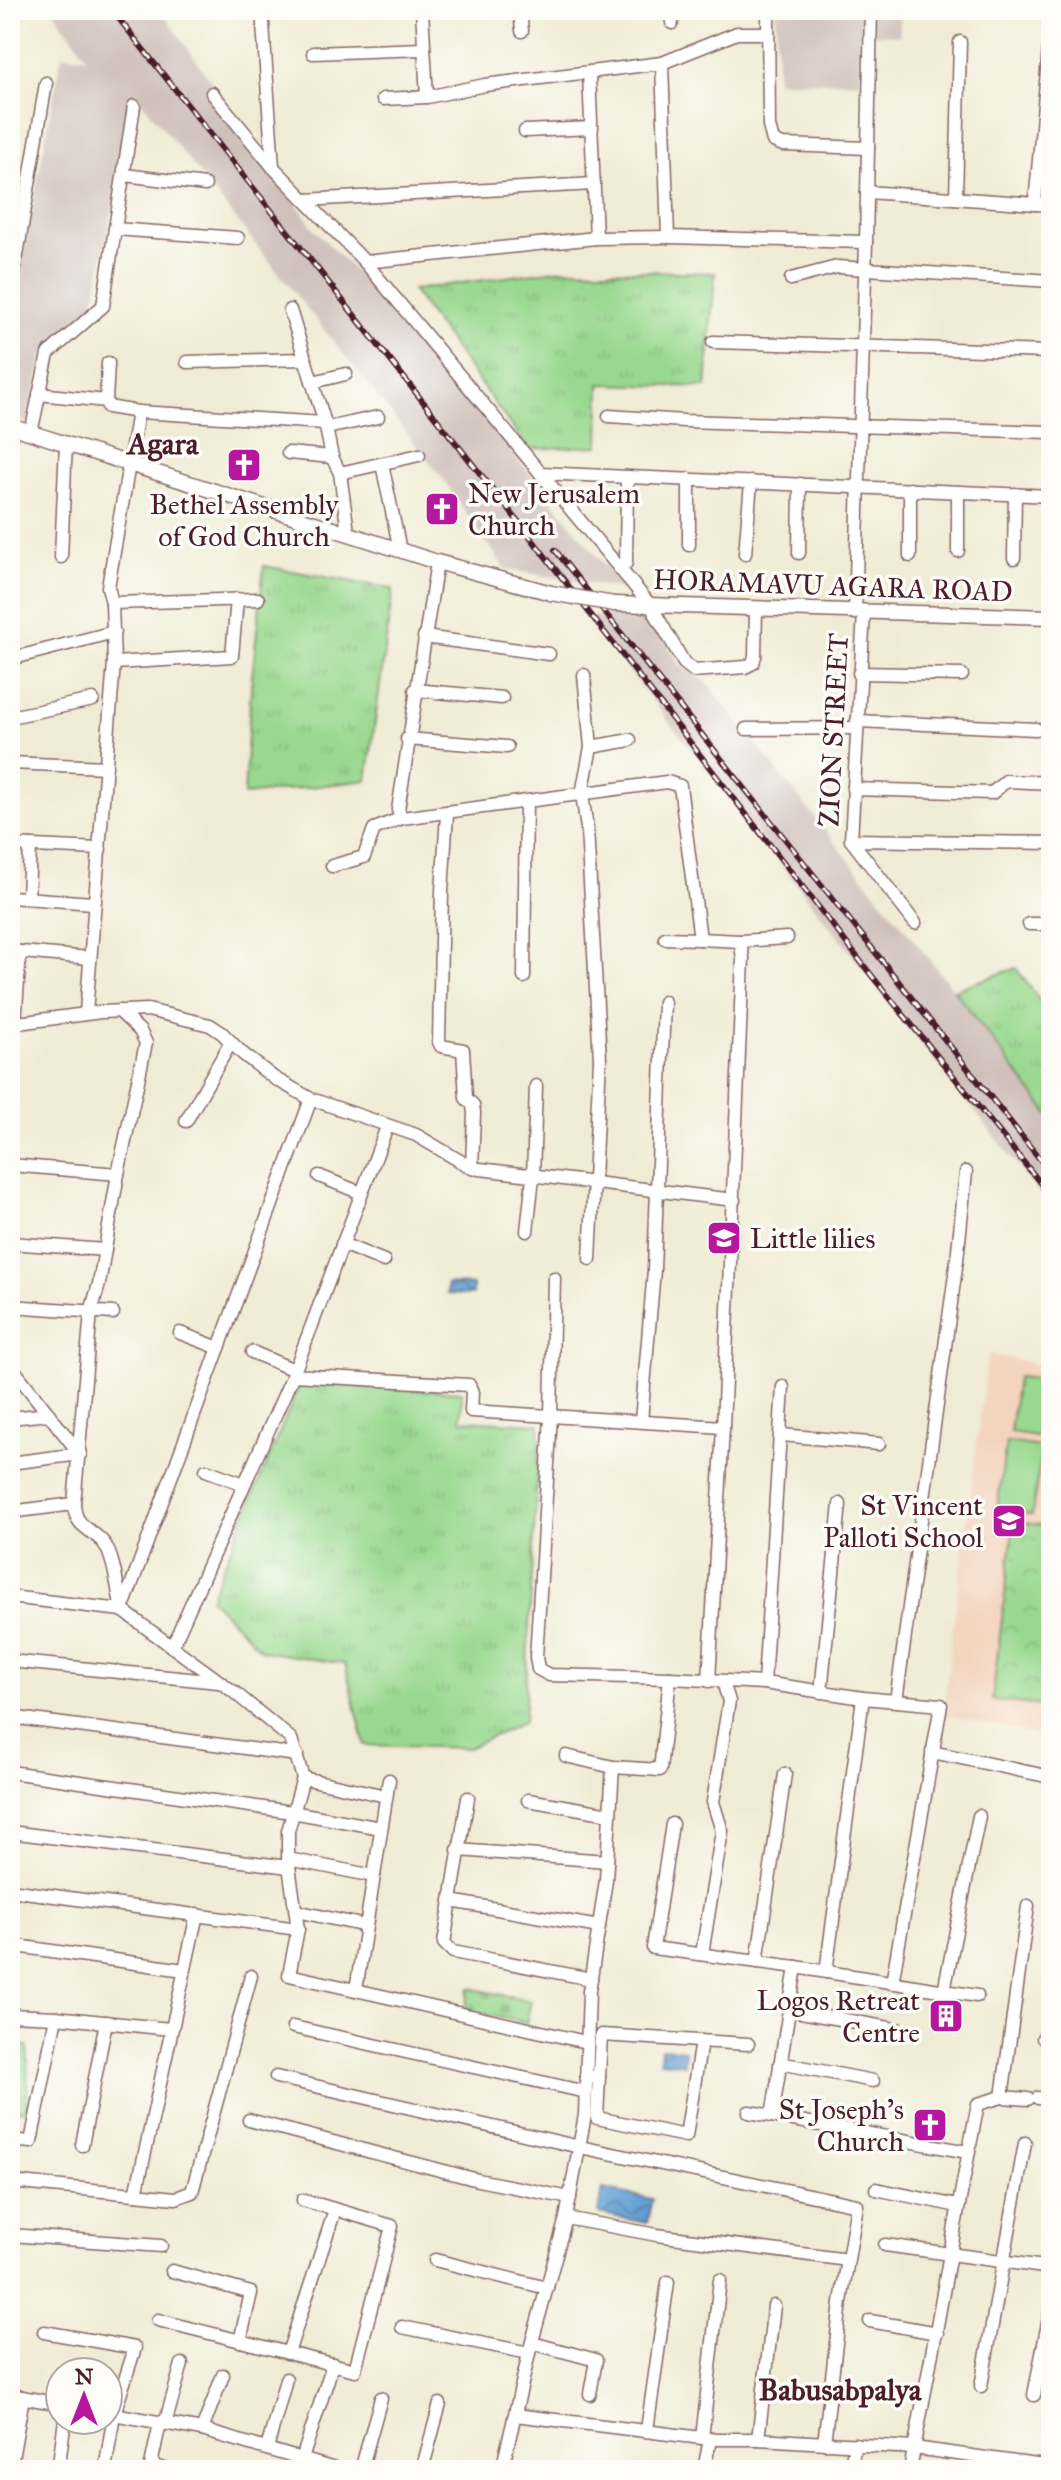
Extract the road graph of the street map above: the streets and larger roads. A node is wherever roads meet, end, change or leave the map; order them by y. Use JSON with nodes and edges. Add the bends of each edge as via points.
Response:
{"nodes":[{"id":1,"x":262,"y":10,"type":"edge"},
{"id":2,"x":422,"y":10,"type":"edge"},
{"id":3,"x":520,"y":10,"type":"edge"},
{"id":4,"x":768,"y":10,"type":"edge"},
{"id":5,"x":871,"y":10,"type":"edge"},
{"id":6,"x":522,"y":31,"type":"dead end"},
{"id":7,"x":768,"y":33,"type":"junction"},
{"id":8,"x":960,"y":42,"type":"dead end"},
{"id":9,"x":423,"y":49,"type":"junction"},
{"id":10,"x":1049,"y":49,"type":"dead end"},
{"id":11,"x":313,"y":53,"type":"dead end"},
{"id":12,"x":662,"y":63,"type":"junction"},
{"id":13,"x":589,"y":74,"type":"junction"},
{"id":14,"x":46,"y":83,"type":"dead end"},
{"id":15,"x":212,"y":93,"type":"dead end"},
{"id":16,"x":427,"y":97,"type":"junction"},
{"id":17,"x":383,"y":99,"type":"dead end"},
{"id":18,"x":134,"y":106,"type":"dead end"},
{"id":19,"x":592,"y":128,"type":"junction"},
{"id":20,"x":525,"y":131,"type":"dead end"},
{"id":21,"x":868,"y":148,"type":"junction"},
{"id":22,"x":273,"y":167,"type":"junction"},
{"id":23,"x":125,"y":175,"type":"junction"},
{"id":24,"x":594,"y":184,"type":"junction"},
{"id":25,"x":205,"y":185,"type":"dead end"},
{"id":26,"x":867,"y":192,"type":"junction"},
{"id":27,"x":956,"y":198,"type":"junction"},
{"id":28,"x":305,"y":200,"type":"junction"},
{"id":29,"x":1035,"y":204,"type":"junction"},
{"id":30,"x":1051,"y":205,"type":"edge"},
{"id":31,"x":115,"y":229,"type":"junction"},
{"id":32,"x":668,"y":237,"type":"junction"},
{"id":33,"x":238,"y":238,"type":"dead end"},
{"id":34,"x":596,"y":238,"type":"junction"},
{"id":35,"x":838,"y":242,"type":"junction"},
{"id":36,"x":866,"y":242,"type":"junction"},
{"id":37,"x":365,"y":262,"type":"junction"},
{"id":38,"x":837,"y":267,"type":"junction"},
{"id":39,"x":865,"y":269,"type":"junction"},
{"id":40,"x":791,"y":279,"type":"dead end"},
{"id":41,"x":1051,"y":281,"type":"edge"},
{"id":42,"x":10,"y":297,"type":"edge"},
{"id":43,"x":290,"y":310,"type":"dead end"},
{"id":44,"x":713,"y":342,"type":"dead end"},
{"id":45,"x":863,"y":348,"type":"junction"},
{"id":46,"x":1051,"y":352,"type":"edge"},
{"id":47,"x":304,"y":359,"type":"junction"},
{"id":48,"x":187,"y":362,"type":"dead end"},
{"id":49,"x":108,"y":363,"type":"dead end"},
{"id":50,"x":346,"y":374,"type":"dead end"},
{"id":51,"x":313,"y":382,"type":"junction"},
{"id":52,"x":39,"y":394,"type":"junction"},
{"id":53,"x":106,"y":401,"type":"junction"},
{"id":54,"x":138,"y":412,"type":"junction"},
{"id":55,"x":609,"y":416,"type":"dead end"},
{"id":56,"x":378,"y":417,"type":"dead end"},
{"id":57,"x":326,"y":426,"type":"junction"},
{"id":58,"x":860,"y":426,"type":"junction"},
{"id":59,"x":10,"y":431,"type":"edge"},
{"id":60,"x":1051,"y":432,"type":"edge"},
{"id":61,"x":31,"y":433,"type":"junction"},
{"id":62,"x":66,"y":443,"type":"junction"},
{"id":63,"x":288,"y":453,"type":"dead end"},
{"id":64,"x":419,"y":455,"type":"dead end"},
{"id":65,"x":332,"y":457,"type":"junction"},
{"id":66,"x":128,"y":462,"type":"junction"},
{"id":67,"x":382,"y":464,"type":"junction"},
{"id":68,"x":340,"y":473,"type":"junction"},
{"id":69,"x":540,"y":473,"type":"junction"},
{"id":70,"x":627,"y":477,"type":"junction"},
{"id":71,"x":689,"y":479,"type":"junction"},
{"id":72,"x":751,"y":482,"type":"junction"},
{"id":73,"x":800,"y":484,"type":"junction"},
{"id":74,"x":858,"y":487,"type":"junction"},
{"id":75,"x":910,"y":489,"type":"junction"},
{"id":76,"x":958,"y":492,"type":"junction"},
{"id":77,"x":1015,"y":494,"type":"junction"},
{"id":78,"x":1051,"y":496,"type":"edge"},
{"id":79,"x":348,"y":532,"type":"junction"},
{"id":80,"x":689,"y":545,"type":"dead end"},
{"id":81,"x":400,"y":550,"type":"junction"},
{"id":82,"x":958,"y":551,"type":"dead end"},
{"id":83,"x":799,"y":553,"type":"dead end"},
{"id":84,"x":745,"y":554,"type":"dead end"},
{"id":85,"x":910,"y":556,"type":"dead end"},
{"id":86,"x":61,"y":557,"type":"dead end"},
{"id":87,"x":1014,"y":558,"type":"dead end"},
{"id":88,"x":437,"y":562,"type":"junction"},
{"id":89,"x":626,"y":563,"type":"dead end"},
{"id":90,"x":237,"y":599,"type":"junction"},
{"id":91,"x":258,"y":599,"type":"dead end"},
{"id":92,"x":112,"y":603,"type":"junction"},
{"id":93,"x":651,"y":606,"type":"junction"},
{"id":94,"x":756,"y":609,"type":"junction"},
{"id":95,"x":859,"y":613,"type":"junction"},
{"id":96,"x":1051,"y":617,"type":"edge"},
{"id":97,"x":114,"y":632,"type":"junction"},
{"id":98,"x":424,"y":637,"type":"junction"},
{"id":99,"x":549,"y":654,"type":"dead end"},
{"id":100,"x":10,"y":659,"type":"edge"},
{"id":101,"x":114,"y":663,"type":"junction"},
{"id":102,"x":859,"y":673,"type":"junction"},
{"id":103,"x":584,"y":675,"type":"dead end"},
{"id":104,"x":962,"y":675,"type":"dead end"},
{"id":105,"x":415,"y":690,"type":"junction"},
{"id":106,"x":502,"y":698,"type":"dead end"},
{"id":107,"x":93,"y":700,"type":"dead end"},
{"id":108,"x":10,"y":717,"type":"edge"},
{"id":109,"x":857,"y":724,"type":"junction"},
{"id":110,"x":746,"y":729,"type":"dead end"},
{"id":111,"x":1036,"y":729,"type":"dead end"},
{"id":112,"x":407,"y":739,"type":"junction"},
{"id":113,"x":630,"y":740,"type":"dead end"},
{"id":114,"x":507,"y":747,"type":"dead end"},
{"id":115,"x":591,"y":747,"type":"junction"},
{"id":116,"x":10,"y":763,"type":"edge"},
{"id":117,"x":106,"y":767,"type":"junction"},
{"id":118,"x":1051,"y":783,"type":"edge"},
{"id":119,"x":853,"y":789,"type":"junction"},
{"id":120,"x":582,"y":794,"type":"junction"},
{"id":121,"x":526,"y":802,"type":"junction"},
{"id":122,"x":447,"y":814,"type":"junction"},
{"id":123,"x":402,"y":818,"type":"junction"},
{"id":124,"x":851,"y":840,"type":"junction"},
{"id":125,"x":1051,"y":843,"type":"edge"},
{"id":126,"x":10,"y":845,"type":"edge"},
{"id":127,"x":30,"y":846,"type":"junction"},
{"id":128,"x":100,"y":849,"type":"junction"},
{"id":129,"x":332,"y":866,"type":"dead end"},
{"id":130,"x":10,"y":897,"type":"edge"},
{"id":131,"x":28,"y":898,"type":"junction"},
{"id":132,"x":93,"y":903,"type":"junction"},
{"id":133,"x":915,"y":923,"type":"dead end"},
{"id":134,"x":1029,"y":924,"type":"dead end"},
{"id":135,"x":1051,"y":924,"type":"edge"},
{"id":136,"x":665,"y":938,"type":"dead end"},
{"id":137,"x":787,"y":938,"type":"dead end"},
{"id":138,"x":700,"y":939,"type":"junction"},
{"id":139,"x":740,"y":941,"type":"junction"},
{"id":140,"x":15,"y":951,"type":"edge"},
{"id":141,"x":89,"y":958,"type":"junction"},
{"id":142,"x":524,"y":977,"type":"dead end"},
{"id":143,"x":664,"y":1002,"type":"dead end"},
{"id":144,"x":119,"y":1011,"type":"junction"},
{"id":145,"x":86,"y":1013,"type":"junction"},
{"id":146,"x":12,"y":1024,"type":"edge"},
{"id":147,"x":231,"y":1042,"type":"junction"},
{"id":148,"x":536,"y":1086,"type":"dead end"},
{"id":149,"x":311,"y":1099,"type":"junction"},
{"id":150,"x":186,"y":1121,"type":"dead end"},
{"id":151,"x":387,"y":1127,"type":"junction"},
{"id":152,"x":10,"y":1165,"type":"edge"},
{"id":153,"x":472,"y":1168,"type":"junction"},
{"id":154,"x":966,"y":1172,"type":"dead end"},
{"id":155,"x":118,"y":1174,"type":"junction"},
{"id":156,"x":319,"y":1176,"type":"dead end"},
{"id":157,"x":533,"y":1177,"type":"junction"},
{"id":158,"x":593,"y":1184,"type":"junction"},
{"id":159,"x":657,"y":1191,"type":"junction"},
{"id":160,"x":361,"y":1193,"type":"junction"},
{"id":161,"x":734,"y":1200,"type":"junction"},
{"id":162,"x":527,"y":1231,"type":"dead end"},
{"id":163,"x":10,"y":1243,"type":"edge"},
{"id":164,"x":342,"y":1244,"type":"junction"},
{"id":165,"x":105,"y":1250,"type":"junction"},
{"id":166,"x":590,"y":1259,"type":"dead end"},
{"id":167,"x":384,"y":1261,"type":"dead end"},
{"id":168,"x":554,"y":1278,"type":"dead end"},
{"id":169,"x":10,"y":1306,"type":"edge"},
{"id":170,"x":91,"y":1312,"type":"junction"},
{"id":171,"x":113,"y":1313,"type":"dead end"},
{"id":172,"x":180,"y":1333,"type":"dead end"},
{"id":173,"x":219,"y":1348,"type":"junction"},
{"id":174,"x":252,"y":1352,"type":"dead end"},
{"id":175,"x":10,"y":1365,"type":"edge"},
{"id":176,"x":294,"y":1372,"type":"junction"},
{"id":177,"x":783,"y":1387,"type":"dead end"},
{"id":178,"x":49,"y":1414,"type":"junction"},
{"id":179,"x":551,"y":1416,"type":"junction"},
{"id":180,"x":10,"y":1418,"type":"edge"},
{"id":181,"x":641,"y":1421,"type":"junction"},
{"id":182,"x":723,"y":1427,"type":"junction"},
{"id":183,"x":782,"y":1435,"type":"junction"},
{"id":184,"x":879,"y":1444,"type":"dead end"},
{"id":185,"x":80,"y":1454,"type":"junction"},
{"id":186,"x":10,"y":1463,"type":"edge"},
{"id":187,"x":206,"y":1470,"type":"dead end"},
{"id":188,"x":244,"y":1484,"type":"junction"},
{"id":189,"x":74,"y":1504,"type":"junction"},
{"id":190,"x":840,"y":1504,"type":"dead end"},
{"id":191,"x":10,"y":1512,"type":"edge"},
{"id":192,"x":10,"y":1597,"type":"edge"},
{"id":193,"x":122,"y":1610,"type":"junction"},
{"id":194,"x":172,"y":1647,"type":"junction"},
{"id":195,"x":10,"y":1661,"type":"edge"},
{"id":196,"x":670,"y":1678,"type":"junction"},
{"id":197,"x":709,"y":1681,"type":"junction"},
{"id":198,"x":218,"y":1682,"type":"junction"},
{"id":199,"x":723,"y":1682,"type":"junction"},
{"id":200,"x":764,"y":1683,"type":"junction"},
{"id":201,"x":821,"y":1692,"type":"junction"},
{"id":202,"x":863,"y":1698,"type":"junction"},
{"id":203,"x":896,"y":1701,"type":"junction"},
{"id":204,"x":10,"y":1717,"type":"edge"},
{"id":205,"x":932,"y":1752,"type":"junction"},
{"id":206,"x":297,"y":1755,"type":"junction"},
{"id":207,"x":566,"y":1756,"type":"dead end"},
{"id":208,"x":613,"y":1767,"type":"junction"},
{"id":209,"x":10,"y":1772,"type":"edge"},
{"id":210,"x":785,"y":1774,"type":"dead end"},
{"id":211,"x":1051,"y":1777,"type":"edge"},
{"id":212,"x":303,"y":1778,"type":"junction"},
{"id":213,"x":389,"y":1780,"type":"dead end"},
{"id":214,"x":386,"y":1796,"type":"junction"},
{"id":215,"x":468,"y":1798,"type":"dead end"},
{"id":216,"x":528,"y":1800,"type":"dead end"},
{"id":217,"x":292,"y":1812,"type":"junction"},
{"id":218,"x":610,"y":1814,"type":"junction"},
{"id":219,"x":979,"y":1816,"type":"dead end"},
{"id":220,"x":672,"y":1824,"type":"dead end"},
{"id":221,"x":381,"y":1828,"type":"junction"},
{"id":222,"x":10,"y":1832,"type":"edge"},
{"id":223,"x":458,"y":1850,"type":"junction"},
{"id":224,"x":607,"y":1861,"type":"junction"},
{"id":225,"x":288,"y":1863,"type":"junction"},
{"id":226,"x":374,"y":1876,"type":"junction"},
{"id":227,"x":10,"y":1890,"type":"edge"},
{"id":228,"x":451,"y":1901,"type":"junction"},
{"id":229,"x":1028,"y":1906,"type":"dead end"},
{"id":230,"x":296,"y":1911,"type":"junction"},
{"id":231,"x":197,"y":1914,"type":"junction"},
{"id":232,"x":366,"y":1926,"type":"junction"},
{"id":233,"x":599,"y":1927,"type":"junction"},
{"id":234,"x":298,"y":1929,"type":"junction"},
{"id":235,"x":10,"y":1945,"type":"edge"},
{"id":236,"x":702,"y":1954,"type":"junction"},
{"id":237,"x":757,"y":1962,"type":"junction"},
{"id":238,"x":796,"y":1967,"type":"junction"},
{"id":239,"x":184,"y":1970,"type":"junction"},
{"id":240,"x":826,"y":1972,"type":"junction"},
{"id":241,"x":251,"y":1976,"type":"dead end"},
{"id":242,"x":591,"y":1979,"type":"junction"},
{"id":243,"x":892,"y":1983,"type":"junction"},
{"id":244,"x":356,"y":1990,"type":"junction"},
{"id":245,"x":944,"y":1991,"type":"junction"},
{"id":246,"x":977,"y":1996,"type":"dead end"},
{"id":247,"x":790,"y":2010,"type":"junction"},
{"id":248,"x":10,"y":2015,"type":"edge"},
{"id":249,"x":56,"y":2017,"type":"junction"},
{"id":250,"x":106,"y":2022,"type":"junction"},
{"id":251,"x":293,"y":2027,"type":"dead end"},
{"id":252,"x":170,"y":2029,"type":"junction"},
{"id":253,"x":900,"y":2030,"type":"dead end"},
{"id":254,"x":701,"y":2041,"type":"junction"},
{"id":255,"x":586,"y":2042,"type":"junction"},
{"id":256,"x":748,"y":2044,"type":"dead end"},
{"id":257,"x":780,"y":2063,"type":"junction"},
{"id":258,"x":276,"y":2077,"type":"dead end"},
{"id":259,"x":592,"y":2077,"type":"junction"},
{"id":260,"x":873,"y":2081,"type":"dead end"},
{"id":261,"x":586,"y":2092,"type":"junction"},
{"id":262,"x":1002,"y":2097,"type":"junction"},
{"id":263,"x":1039,"y":2099,"type":"edge"},
{"id":264,"x":749,"y":2112,"type":"dead end"},
{"id":265,"x":772,"y":2116,"type":"junction"},
{"id":266,"x":249,"y":2120,"type":"dead end"},
{"id":267,"x":10,"y":2140,"type":"edge"},
{"id":268,"x":1025,"y":2143,"type":"dead end"},
{"id":269,"x":82,"y":2145,"type":"dead end"},
{"id":270,"x":580,"y":2147,"type":"junction"},
{"id":271,"x":968,"y":2152,"type":"junction"},
{"id":272,"x":10,"y":2182,"type":"edge"},
{"id":273,"x":876,"y":2189,"type":"dead end"},
{"id":274,"x":136,"y":2194,"type":"junction"},
{"id":275,"x":570,"y":2198,"type":"junction"},
{"id":276,"x":303,"y":2200,"type":"dead end"},
{"id":277,"x":958,"y":2206,"type":"junction"},
{"id":278,"x":335,"y":2210,"type":"junction"},
{"id":279,"x":566,"y":2218,"type":"junction"},
{"id":280,"x":10,"y":2235,"type":"edge"},
{"id":281,"x":885,"y":2245,"type":"dead end"},
{"id":282,"x":161,"y":2246,"type":"dead end"},
{"id":283,"x":948,"y":2254,"type":"junction"},
{"id":284,"x":435,"y":2260,"type":"dead end"},
{"id":285,"x":848,"y":2260,"type":"junction"},
{"id":286,"x":1002,"y":2261,"type":"junction"},
{"id":287,"x":1051,"y":2268,"type":"edge"},
{"id":288,"x":172,"y":2271,"type":"dead end"},
{"id":289,"x":720,"y":2280,"type":"dead end"},
{"id":290,"x":668,"y":2282,"type":"dead end"},
{"id":291,"x":547,"y":2288,"type":"junction"},
{"id":292,"x":774,"y":2306,"type":"dead end"},
{"id":293,"x":1051,"y":2308,"type":"edge"},
{"id":294,"x":158,"y":2320,"type":"dead end"},
{"id":295,"x":870,"y":2321,"type":"dead end"},
{"id":296,"x":402,"y":2327,"type":"dead end"},
{"id":297,"x":44,"y":2332,"type":"dead end"},
{"id":298,"x":937,"y":2333,"type":"junction"},
{"id":299,"x":240,"y":2341,"type":"junction"},
{"id":300,"x":530,"y":2348,"type":"junction"},
{"id":301,"x":288,"y":2353,"type":"junction"},
{"id":302,"x":182,"y":2364,"type":"dead end"},
{"id":303,"x":333,"y":2364,"type":"junction"},
{"id":304,"x":223,"y":2375,"type":"dead end"},
{"id":305,"x":124,"y":2378,"type":"edge"},
{"id":306,"x":286,"y":2379,"type":"dead end"},
{"id":307,"x":981,"y":2386,"type":"dead end"},
{"id":308,"x":590,"y":2394,"type":"dead end"},
{"id":309,"x":1034,"y":2395,"type":"dead end"},
{"id":310,"x":16,"y":2396,"type":"edge"},
{"id":311,"x":381,"y":2398,"type":"dead end"},
{"id":312,"x":44,"y":2401,"type":"edge"},
{"id":313,"x":440,"y":2404,"type":"dead end"},
{"id":314,"x":515,"y":2415,"type":"junction"},
{"id":315,"x":124,"y":2416,"type":"edge"},
{"id":316,"x":162,"y":2423,"type":"junction"},
{"id":317,"x":202,"y":2430,"type":"junction"},
{"id":318,"x":647,"y":2430,"type":"junction"},
{"id":319,"x":63,"y":2436,"type":"edge"},
{"id":320,"x":109,"y":2436,"type":"edge"},
{"id":321,"x":706,"y":2439,"type":"junction"},
{"id":322,"x":758,"y":2439,"type":"junction"},
{"id":323,"x":824,"y":2443,"type":"junction"},
{"id":324,"x":855,"y":2444,"type":"junction"},
{"id":325,"x":914,"y":2448,"type":"junction"},
{"id":326,"x":267,"y":2449,"type":"junction"},
{"id":327,"x":974,"y":2456,"type":"junction"},
{"id":328,"x":302,"y":2459,"type":"junction"},
{"id":329,"x":1023,"y":2467,"type":"edge"},
{"id":330,"x":1051,"y":2467,"type":"edge"},
{"id":331,"x":10,"y":2470,"type":"edge"},
{"id":332,"x":58,"y":2470,"type":"edge"},
{"id":333,"x":105,"y":2470,"type":"edge"},
{"id":334,"x":167,"y":2470,"type":"edge"},
{"id":335,"x":338,"y":2470,"type":"edge"},
{"id":336,"x":361,"y":2470,"type":"edge"},
{"id":337,"x":422,"y":2470,"type":"edge"},
{"id":338,"x":502,"y":2470,"type":"edge"},
{"id":339,"x":704,"y":2470,"type":"edge"},
{"id":340,"x":850,"y":2470,"type":"edge"},
{"id":341,"x":910,"y":2470,"type":"edge"},
{"id":342,"x":971,"y":2470,"type":"edge"}],
"edges":[{"from":1,"to":22,"type":"street"},
{"from":2,"to":9,"type":"street"},
{"from":3,"to":6,"type":"street"},
{"from":4,"to":7,"type":"street"},
{"from":5,"to":21,"type":"street","name":"ZION STREET"},
{"from":7,"to":12,"type":"street","via":[[737,33]]},
{"from":7,"to":21,"type":"street","via":[[773,141]]},
{"from":8,"to":27,"type":"street"},
{"from":9,"to":11,"type":"street"},
{"from":9,"to":16,"type":"street"},
{"from":10,"to":29,"type":"street"},
{"from":12,"to":13,"type":"street"},
{"from":12,"to":32,"type":"street"},
{"from":13,"to":16,"type":"street"},
{"from":13,"to":19,"type":"street"},
{"from":14,"to":42,"type":"street"},
{"from":15,"to":22,"type":"street"},
{"from":16,"to":17,"type":"street"},
{"from":18,"to":23,"type":"street"},
{"from":19,"to":20,"type":"street"},
{"from":19,"to":24,"type":"street"},
{"from":21,"to":26,"type":"street","name":"ZION STREET"},
{"from":22,"to":28,"type":"street"},
{"from":23,"to":25,"type":"street"},
{"from":23,"to":31,"type":"street"},
{"from":24,"to":28,"type":"street"},
{"from":24,"to":34,"type":"street"},
{"from":26,"to":27,"type":"street"},
{"from":26,"to":36,"type":"street","name":"ZION STREET"},
{"from":27,"to":29,"type":"street"},
{"from":28,"to":37,"type":"street"},
{"from":29,"to":30,"type":"street"},
{"from":31,"to":33,"type":"street"},
{"from":31,"to":52,"type":"street","via":[[103,306],[48,354]]},
{"from":32,"to":34,"type":"street"},
{"from":32,"to":35,"type":"street"},
{"from":34,"to":37,"type":"street"},
{"from":35,"to":36,"type":"street"},
{"from":35,"to":38,"type":"street"},
{"from":36,"to":39,"type":"street","name":"ZION STREET"},
{"from":37,"to":69,"type":"street"},
{"from":38,"to":39,"type":"street"},
{"from":38,"to":40,"type":"street"},
{"from":39,"to":41,"type":"street"},
{"from":39,"to":45,"type":"street","name":"ZION STREET"},
{"from":43,"to":47,"type":"street"},
{"from":44,"to":45,"type":"street"},
{"from":45,"to":46,"type":"street"},
{"from":45,"to":58,"type":"street","name":"ZION STREET"},
{"from":47,"to":48,"type":"street"},
{"from":47,"to":51,"type":"street"},
{"from":49,"to":53,"type":"street"},
{"from":50,"to":51,"type":"street"},
{"from":51,"to":57,"type":"street"},
{"from":52,"to":53,"type":"street"},
{"from":52,"to":61,"type":"street"},
{"from":53,"to":54,"type":"street","via":[[108,407]]},
{"from":54,"to":57,"type":"street"},
{"from":54,"to":66,"type":"street"},
{"from":55,"to":58,"type":"street"},
{"from":56,"to":57,"type":"street"},
{"from":57,"to":65,"type":"street"},
{"from":58,"to":60,"type":"street"},
{"from":58,"to":74,"type":"street","name":"ZION STREET"},
{"from":59,"to":61,"type":"street"},
{"from":61,"to":62,"type":"street"},
{"from":62,"to":66,"type":"street"},
{"from":62,"to":86,"type":"street"},
{"from":63,"to":65,"type":"street"},
{"from":64,"to":67,"type":"street"},
{"from":65,"to":68,"type":"street"},
{"from":66,"to":79,"type":"street"},
{"from":66,"to":92,"type":"street","via":[[108,587]]},
{"from":67,"to":68,"type":"street"},
{"from":67,"to":81,"type":"street"},
{"from":68,"to":79,"type":"street"},
{"from":69,"to":70,"type":"street"},
{"from":69,"to":93,"type":"street"},
{"from":70,"to":71,"type":"street"},
{"from":70,"to":89,"type":"street"},
{"from":71,"to":72,"type":"street"},
{"from":71,"to":80,"type":"street"},
{"from":72,"to":73,"type":"street"},
{"from":72,"to":84,"type":"street"},
{"from":73,"to":74,"type":"street"},
{"from":73,"to":83,"type":"street"},
{"from":74,"to":75,"type":"street"},
{"from":74,"to":95,"type":"street","name":"ZION STREET"},
{"from":75,"to":76,"type":"street"},
{"from":75,"to":85,"type":"street"},
{"from":76,"to":77,"type":"street"},
{"from":76,"to":82,"type":"street"},
{"from":77,"to":78,"type":"street"},
{"from":77,"to":87,"type":"street"},
{"from":79,"to":81,"type":"street"},
{"from":81,"to":88,"type":"street"},
{"from":88,"to":93,"type":"street","name":"HORAMAVU AGARA ROAD","bridge":true,"via":[[551,593]]},
{"from":88,"to":98,"type":"street"},
{"from":90,"to":91,"type":"street"},
{"from":90,"to":92,"type":"street"},
{"from":90,"to":101,"type":"street","via":[[232,656]]},
{"from":92,"to":97,"type":"street"},
{"from":93,"to":94,"type":"street","name":"HORAMAVU AGARA ROAD"},
{"from":93,"to":94,"type":"street","via":[[694,671],[753,663]]},
{"from":94,"to":95,"type":"street","name":"HORAMAVU AGARA ROAD"},
{"from":95,"to":96,"type":"street","name":"HORAMAVU AGARA ROAD"},
{"from":95,"to":102,"type":"street","name":"ZION STREET"},
{"from":97,"to":100,"type":"street"},
{"from":97,"to":101,"type":"street"},
{"from":98,"to":99,"type":"street"},
{"from":98,"to":105,"type":"street"},
{"from":101,"to":117,"type":"street"},
{"from":102,"to":104,"type":"street"},
{"from":102,"to":109,"type":"street","name":"ZION STREET"},
{"from":103,"to":115,"type":"street"},
{"from":105,"to":106,"type":"street"},
{"from":105,"to":112,"type":"street"},
{"from":107,"to":108,"type":"street"},
{"from":109,"to":110,"type":"street"},
{"from":109,"to":111,"type":"street"},
{"from":109,"to":119,"type":"street","name":"ZION STREET"},
{"from":112,"to":114,"type":"street"},
{"from":112,"to":123,"type":"street","via":[[398,810]]},
{"from":113,"to":115,"type":"street"},
{"from":115,"to":120,"type":"street"},
{"from":116,"to":117,"type":"street"},
{"from":117,"to":128,"type":"street"},
{"from":118,"to":119,"type":"street","via":[[1006,781],[992,793]]},
{"from":119,"to":124,"type":"street","name":"ZION STREET"},
{"from":120,"to":121,"type":"street"},
{"from":120,"to":138,"type":"street","via":[[667,782],[680,786]]},
{"from":120,"to":158,"type":"street","via":[[600,1059]]},
{"from":121,"to":122,"type":"street"},
{"from":121,"to":142,"type":"street"},
{"from":122,"to":123,"type":"street"},
{"from":122,"to":153,"type":"street","via":[[439,1042],[463,1050],[466,1098],[474,1113]]},
{"from":123,"to":129,"type":"street","via":[[374,829],[364,857]]},
{"from":124,"to":125,"type":"street"},
{"from":124,"to":133,"type":"street","name":"ZION STREET"},
{"from":126,"to":127,"type":"street"},
{"from":127,"to":128,"type":"street"},
{"from":127,"to":131,"type":"street"},
{"from":128,"to":132,"type":"street"},
{"from":130,"to":131,"type":"street"},
{"from":131,"to":132,"type":"street"},
{"from":132,"to":141,"type":"street"},
{"from":134,"to":135,"type":"street"},
{"from":136,"to":138,"type":"street"},
{"from":137,"to":139,"type":"street"},
{"from":138,"to":139,"type":"street"},
{"from":139,"to":161,"type":"street"},
{"from":140,"to":141,"type":"street"},
{"from":140,"to":146,"type":"street"},
{"from":141,"to":145,"type":"street"},
{"from":143,"to":159,"type":"street"},
{"from":144,"to":145,"type":"street"},
{"from":144,"to":147,"type":"street","via":[[148,1010],[210,1025]]},
{"from":144,"to":155,"type":"street","via":[[146,1043]]},
{"from":145,"to":146,"type":"street"},
{"from":147,"to":149,"type":"street","via":[[274,1078]]},
{"from":147,"to":150,"type":"street"},
{"from":148,"to":157,"type":"street"},
{"from":149,"to":151,"type":"street"},
{"from":149,"to":173,"type":"street"},
{"from":151,"to":153,"type":"street","via":[[416,1135]]},
{"from":151,"to":160,"type":"street"},
{"from":152,"to":155,"type":"street"},
{"from":153,"to":157,"type":"street"},
{"from":154,"to":203,"type":"street"},
{"from":155,"to":165,"type":"street"},
{"from":156,"to":160,"type":"street"},
{"from":157,"to":158,"type":"street"},
{"from":157,"to":162,"type":"street"},
{"from":158,"to":159,"type":"street"},
{"from":158,"to":166,"type":"street"},
{"from":159,"to":161,"type":"street"},
{"from":159,"to":181,"type":"street"},
{"from":160,"to":164,"type":"street"},
{"from":161,"to":182,"type":"street"},
{"from":163,"to":165,"type":"street"},
{"from":164,"to":167,"type":"street"},
{"from":164,"to":176,"type":"street"},
{"from":165,"to":170,"type":"street"},
{"from":168,"to":179,"type":"street"},
{"from":169,"to":170,"type":"street"},
{"from":170,"to":171,"type":"street"},
{"from":170,"to":185,"type":"street"},
{"from":172,"to":173,"type":"street"},
{"from":173,"to":193,"type":"street"},
{"from":174,"to":176,"type":"street"},
{"from":175,"to":178,"type":"street"},
{"from":176,"to":179,"type":"street","via":[[469,1385],[471,1411]]},
{"from":176,"to":188,"type":"street"},
{"from":177,"to":183,"type":"street"},
{"from":178,"to":180,"type":"street"},
{"from":178,"to":185,"type":"street"},
{"from":179,"to":181,"type":"street"},
{"from":179,"to":196,"type":"street","via":[[538,1669],[549,1675]]},
{"from":181,"to":182,"type":"street"},
{"from":182,"to":197,"type":"street"},
{"from":183,"to":184,"type":"street"},
{"from":183,"to":200,"type":"street"},
{"from":185,"to":186,"type":"street"},
{"from":185,"to":189,"type":"street"},
{"from":187,"to":188,"type":"street"},
{"from":188,"to":194,"type":"street"},
{"from":189,"to":191,"type":"street"},
{"from":189,"to":193,"type":"street","via":[[78,1522],[106,1545]]},
{"from":190,"to":201,"type":"street"},
{"from":192,"to":193,"type":"street"},
{"from":193,"to":194,"type":"street"},
{"from":194,"to":198,"type":"street"},
{"from":195,"to":198,"type":"street"},
{"from":196,"to":197,"type":"street"},
{"from":196,"to":208,"type":"street","via":[[660,1770]]},
{"from":197,"to":199,"type":"street"},
{"from":198,"to":206,"type":"street","via":[[291,1739]]},
{"from":199,"to":200,"type":"street"},
{"from":199,"to":236,"type":"street","via":[[729,1701],[713,1802],[722,1831]]},
{"from":200,"to":201,"type":"street"},
{"from":201,"to":202,"type":"street"},
{"from":202,"to":203,"type":"street"},
{"from":202,"to":240,"type":"street"},
{"from":203,"to":205,"type":"street","via":[[941,1705]]},
{"from":204,"to":206,"type":"street"},
{"from":205,"to":211,"type":"street"},
{"from":205,"to":243,"type":"street"},
{"from":206,"to":212,"type":"street"},
{"from":207,"to":208,"type":"street"},
{"from":208,"to":218,"type":"street"},
{"from":209,"to":217,"type":"street"},
{"from":210,"to":237,"type":"street"},
{"from":212,"to":214,"type":"street"},
{"from":212,"to":217,"type":"street"},
{"from":213,"to":214,"type":"street"},
{"from":214,"to":221,"type":"street"},
{"from":215,"to":223,"type":"street"},
{"from":216,"to":218,"type":"street"},
{"from":217,"to":221,"type":"street"},
{"from":217,"to":225,"type":"street"},
{"from":218,"to":224,"type":"street"},
{"from":219,"to":245,"type":"street"},
{"from":220,"to":236,"type":"street","via":[[653,1948]]},
{"from":221,"to":226,"type":"street"},
{"from":222,"to":225,"type":"street"},
{"from":223,"to":224,"type":"street"},
{"from":223,"to":228,"type":"street"},
{"from":224,"to":233,"type":"street"},
{"from":225,"to":226,"type":"street"},
{"from":225,"to":230,"type":"street"},
{"from":226,"to":232,"type":"street"},
{"from":227,"to":231,"type":"street"},
{"from":228,"to":233,"type":"street"},
{"from":228,"to":242,"type":"street","via":[[444,1943],[453,1952]]},
{"from":229,"to":262,"type":"street"},
{"from":230,"to":232,"type":"street"},
{"from":230,"to":234,"type":"street"},
{"from":231,"to":234,"type":"street"},
{"from":231,"to":239,"type":"street"},
{"from":232,"to":244,"type":"street"},
{"from":233,"to":242,"type":"street"},
{"from":234,"to":244,"type":"street","via":[[289,1975]]},
{"from":235,"to":239,"type":"street"},
{"from":236,"to":237,"type":"street"},
{"from":237,"to":238,"type":"street"},
{"from":238,"to":240,"type":"street"},
{"from":238,"to":247,"type":"street"},
{"from":239,"to":252,"type":"street"},
{"from":240,"to":243,"type":"street"},
{"from":241,"to":274,"type":"street","via":[[192,2192],[176,2198]]},
{"from":242,"to":255,"type":"street"},
{"from":243,"to":245,"type":"street"},
{"from":244,"to":255,"type":"street"},
{"from":245,"to":246,"type":"street"},
{"from":247,"to":253,"type":"street"},
{"from":247,"to":257,"type":"street"},
{"from":248,"to":249,"type":"street"},
{"from":249,"to":250,"type":"street"},
{"from":249,"to":267,"type":"street","via":[[31,2142]]},
{"from":250,"to":252,"type":"street"},
{"from":250,"to":269,"type":"street"},
{"from":251,"to":261,"type":"street"},
{"from":252,"to":274,"type":"street"},
{"from":254,"to":256,"type":"street"},
{"from":254,"to":259,"type":"street","via":[[601,2035]]},
{"from":254,"to":259,"type":"street","via":[[686,2136],[597,2118]]},
{"from":255,"to":259,"type":"street"},
{"from":257,"to":260,"type":"street"},
{"from":257,"to":265,"type":"street"},
{"from":258,"to":270,"type":"street"},
{"from":259,"to":261,"type":"street"},
{"from":261,"to":270,"type":"street"},
{"from":262,"to":263,"type":"street"},
{"from":262,"to":271,"type":"street","via":[[978,2104]]},
{"from":264,"to":265,"type":"street"},
{"from":265,"to":271,"type":"street"},
{"from":266,"to":275,"type":"street","via":[[478,2180]]},
{"from":268,"to":286,"type":"street"},
{"from":270,"to":275,"type":"street"},
{"from":270,"to":285,"type":"street","via":[[857,2205]]},
{"from":271,"to":277,"type":"street"},
{"from":272,"to":274,"type":"street"},
{"from":273,"to":277,"type":"street"},
{"from":275,"to":279,"type":"street"},
{"from":276,"to":278,"type":"street"},
{"from":277,"to":283,"type":"street"},
{"from":278,"to":301,"type":"street"},
{"from":278,"to":303,"type":"street","via":[[392,2226],[355,2370]]},
{"from":279,"to":285,"type":"street"},
{"from":279,"to":291,"type":"street"},
{"from":280,"to":282,"type":"street"},
{"from":281,"to":283,"type":"street"},
{"from":283,"to":286,"type":"street"},
{"from":283,"to":298,"type":"street"},
{"from":284,"to":291,"type":"street"},
{"from":285,"to":323,"type":"street"},
{"from":286,"to":287,"type":"street"},
{"from":286,"to":307,"type":"street"},
{"from":288,"to":299,"type":"street","via":[[251,2293]]},
{"from":289,"to":321,"type":"street"},
{"from":290,"to":318,"type":"street"},
{"from":291,"to":300,"type":"street"},
{"from":292,"to":322,"type":"street"},
{"from":293,"to":309,"type":"street"},
{"from":294,"to":299,"type":"street"},
{"from":295,"to":298,"type":"street"},
{"from":296,"to":300,"type":"street"},
{"from":297,"to":305,"type":"street","via":[[135,2348]]},
{"from":298,"to":325,"type":"street"},
{"from":299,"to":301,"type":"street"},
{"from":300,"to":308,"type":"street","via":[[596,2360]]},
{"from":300,"to":314,"type":"street"},
{"from":301,"to":303,"type":"street"},
{"from":302,"to":316,"type":"street"},
{"from":303,"to":328,"type":"street"},
{"from":304,"to":317,"type":"street"},
{"from":306,"to":326,"type":"street"},
{"from":310,"to":312,"type":"street"},
{"from":310,"to":331,"type":"street"},
{"from":311,"to":336,"type":"street"},
{"from":313,"to":337,"type":"street"},
{"from":314,"to":318,"type":"street"},
{"from":314,"to":338,"type":"street"},
{"from":315,"to":316,"type":"street"},
{"from":316,"to":317,"type":"street"},
{"from":316,"to":334,"type":"street","via":[[151,2465]]},
{"from":317,"to":326,"type":"street"},
{"from":318,"to":321,"type":"street"},
{"from":319,"to":332,"type":"street"},
{"from":320,"to":333,"type":"street"},
{"from":321,"to":322,"type":"street"},
{"from":321,"to":339,"type":"street"},
{"from":322,"to":323,"type":"street"},
{"from":323,"to":324,"type":"street"},
{"from":324,"to":325,"type":"street"},
{"from":324,"to":340,"type":"street"},
{"from":325,"to":327,"type":"street"},
{"from":325,"to":341,"type":"street"},
{"from":326,"to":328,"type":"street"},
{"from":327,"to":329,"type":"street"},
{"from":327,"to":342,"type":"street"},
{"from":328,"to":335,"type":"street"},
{"from":329,"to":330,"type":"street"}]}
